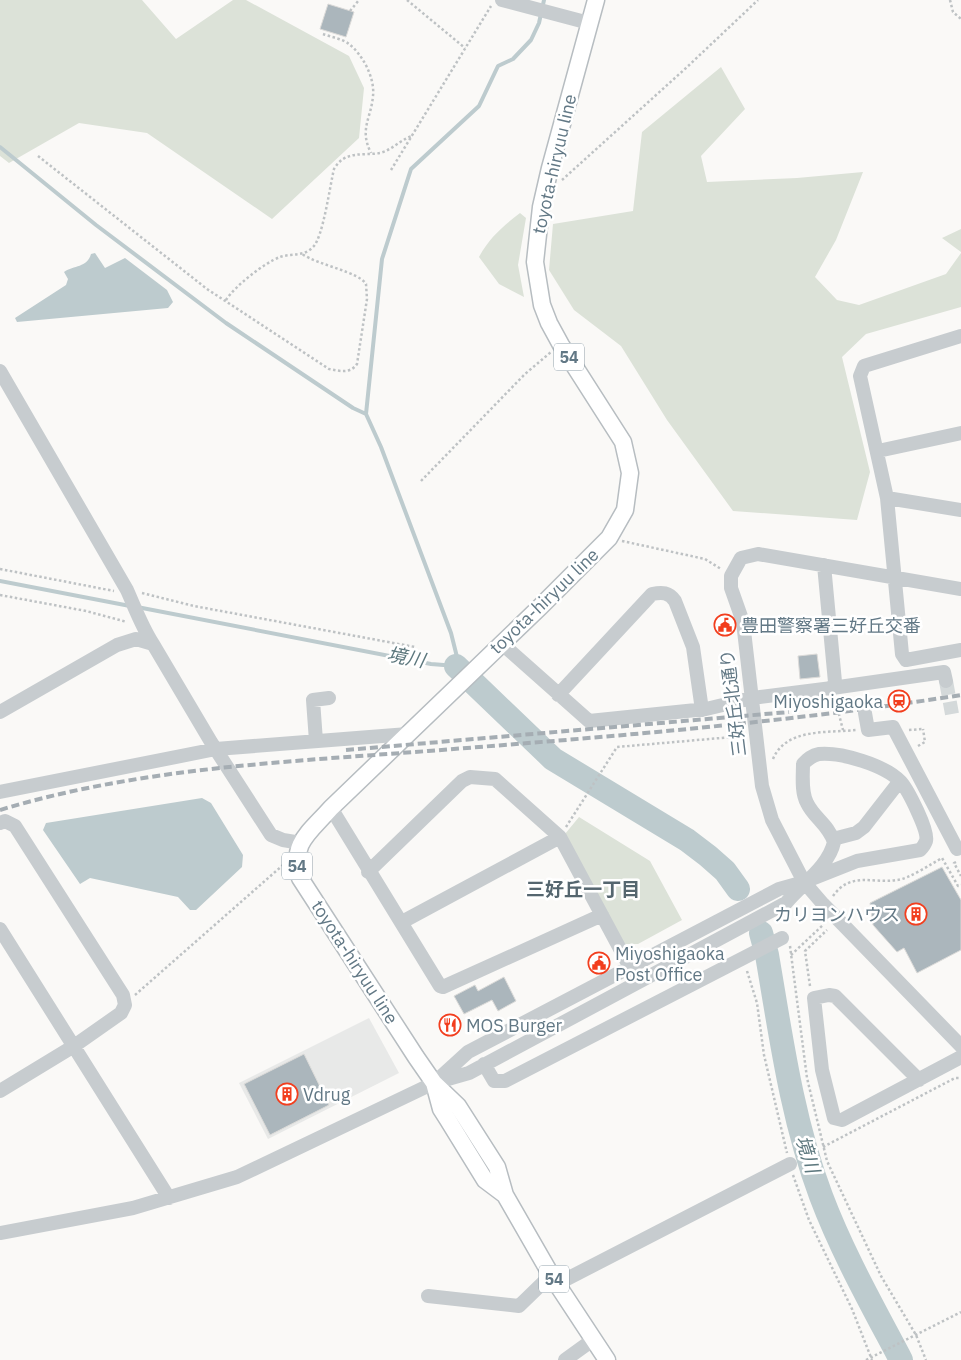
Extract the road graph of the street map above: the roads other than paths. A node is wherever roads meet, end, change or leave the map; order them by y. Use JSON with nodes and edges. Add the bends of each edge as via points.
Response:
{"nodes":[{"id":1,"x":502,"y":0,"type":"edge"},
{"id":2,"x":596,"y":0,"type":"edge"},
{"id":3,"x":590,"y":23,"type":"junction"},
{"id":4,"x":961,"y":336,"type":"edge"},
{"id":5,"x":0,"y":371,"type":"edge"},
{"id":6,"x":961,"y":433,"type":"edge"},
{"id":7,"x":878,"y":451,"type":"junction"},
{"id":8,"x":887,"y":498,"type":"junction"},
{"id":9,"x":961,"y":510,"type":"edge"},
{"id":10,"x":824,"y":565,"type":"junction"},
{"id":11,"x":895,"y":577,"type":"junction"},
{"id":12,"x":961,"y":589,"type":"edge"},
{"id":13,"x":501,"y":643,"type":"junction"},
{"id":14,"x":153,"y":644,"type":"junction"},
{"id":15,"x":961,"y":650,"type":"edge"},
{"id":16,"x":946,"y":681,"type":"dead end"},
{"id":17,"x":832,"y":688,"type":"junction"},
{"id":18,"x":558,"y":695,"type":"junction"},
{"id":19,"x":329,"y":698,"type":"dead end"},
{"id":20,"x":752,"y":698,"type":"junction"},
{"id":21,"x":702,"y":710,"type":"junction"},
{"id":22,"x":0,"y":712,"type":"edge"},
{"id":23,"x":865,"y":713,"type":"dead end"},
{"id":24,"x":408,"y":734,"type":"junction"},
{"id":25,"x":316,"y":741,"type":"junction"},
{"id":26,"x":216,"y":749,"type":"junction"},
{"id":27,"x":900,"y":782,"type":"junction"},
{"id":28,"x":0,"y":792,"type":"edge"},
{"id":29,"x":331,"y":808,"type":"junction"},
{"id":30,"x":0,"y":823,"type":"edge"},
{"id":31,"x":560,"y":837,"type":"junction"},
{"id":32,"x":834,"y":839,"type":"junction"},
{"id":33,"x":298,"y":848,"type":"junction"},
{"id":34,"x":958,"y":854,"type":"edge"},
{"id":35,"x":368,"y":872,"type":"junction"},
{"id":36,"x":804,"y":882,"type":"junction"},
{"id":37,"x":602,"y":915,"type":"junction"},
{"id":38,"x":402,"y":922,"type":"junction"},
{"id":39,"x":0,"y":929,"type":"edge"},
{"id":40,"x":782,"y":938,"type":"dead end"},
{"id":41,"x":630,"y":967,"type":"junction"},
{"id":42,"x":637,"y":982,"type":"junction"},
{"id":43,"x":74,"y":1046,"type":"junction"},
{"id":44,"x":961,"y":1046,"type":"edge"},
{"id":45,"x":961,"y":1057,"type":"edge"},
{"id":46,"x":484,"y":1064,"type":"junction"},
{"id":47,"x":919,"y":1080,"type":"junction"},
{"id":48,"x":434,"y":1083,"type":"junction"},
{"id":49,"x":0,"y":1091,"type":"edge"},
{"id":50,"x":790,"y":1164,"type":"dead end"},
{"id":51,"x":169,"y":1198,"type":"junction"},
{"id":52,"x":0,"y":1232,"type":"edge"},
{"id":53,"x":554,"y":1279,"type":"junction"},
{"id":54,"x":428,"y":1296,"type":"dead end"},
{"id":55,"x":594,"y":1339,"type":"junction"},
{"id":56,"x":565,"y":1360,"type":"edge"},
{"id":57,"x":607,"y":1360,"type":"edge"}],
"edges":[{"from":1,"to":3,"type":"street"},
{"from":2,"to":3,"type":"main road","name":"toyota-hiryuu line","number":"54"},
{"from":3,"to":13,"type":"main road","name":"toyota-hiryuu line","number":"54","via":[[544,197],[536,243],[536,279],[542,305],[561,346],[623,442],[630,473],[625,510],[608,538]]},
{"from":4,"to":7,"type":"street","via":[[864,366],[861,370]]},
{"from":5,"to":14,"type":"street","via":[[129,594]]},
{"from":6,"to":7,"type":"street"},
{"from":7,"to":8,"type":"street"},
{"from":8,"to":9,"type":"street"},
{"from":8,"to":11,"type":"street"},
{"from":10,"to":11,"type":"street"},
{"from":10,"to":17,"type":"street"},
{"from":10,"to":20,"type":"street","name":"三好丘北通り","via":[[758,554],[740,558],[731,576],[731,588],[743,622]]},
{"from":11,"to":12,"type":"street"},
{"from":11,"to":15,"type":"street","via":[[902,654],[906,660]]},
{"from":13,"to":18,"type":"street"},
{"from":13,"to":24,"type":"main road","name":"toyota-hiryuu line","number":"54"},
{"from":14,"to":22,"type":"street","via":[[136,639],[117,645]]},
{"from":14,"to":26,"type":"street"},
{"from":16,"to":17,"type":"street","via":[[944,672]]},
{"from":17,"to":20,"type":"street"},
{"from":18,"to":21,"type":"street","via":[[589,721]]},
{"from":18,"to":21,"type":"street","via":[[652,594],[662,592],[671,595],[675,601],[693,647]]},
{"from":19,"to":25,"type":"street","via":[[313,700]]},
{"from":20,"to":21,"type":"street"},
{"from":20,"to":36,"type":"street","name":"三好丘北通り","via":[[762,786],[772,820]]},
{"from":23,"to":34,"type":"street","bridge":true,"via":[[868,730],[893,727]]},
{"from":24,"to":25,"type":"street"},
{"from":24,"to":29,"type":"main road","name":"toyota-hiryuu line","number":"54"},
{"from":25,"to":26,"type":"street"},
{"from":26,"to":28,"type":"street"},
{"from":26,"to":33,"type":"street","via":[[271,835]]},
{"from":27,"to":32,"type":"street","via":[[864,827]]},
{"from":27,"to":32,"type":"street","via":[[867,762],[818,754],[810,757],[803,764],[807,804],[830,829]]},
{"from":27,"to":36,"type":"street","via":[[926,830],[926,842],[920,850],[857,861]]},
{"from":29,"to":33,"type":"main road","name":"toyota-hiryuu line","number":"54"},
{"from":29,"to":35,"type":"street"},
{"from":30,"to":43,"type":"street","via":[[5,821],[15,826],[123,995],[121,1013]]},
{"from":31,"to":35,"type":"street","via":[[495,778],[470,777],[462,781]]},
{"from":31,"to":37,"type":"street"},
{"from":31,"to":38,"type":"street"},
{"from":32,"to":36,"type":"street","via":[[828,858]]},
{"from":33,"to":48,"type":"main road","name":"toyota-hiryuu line","number":"54","via":[[300,878]]},
{"from":35,"to":38,"type":"street"},
{"from":36,"to":41,"type":"street","via":[[779,889]]},
{"from":36,"to":42,"type":"street","via":[[786,902]]},
{"from":36,"to":44,"type":"street","name":"三好丘北通り"},
{"from":37,"to":38,"type":"street","via":[[443,987]]},
{"from":37,"to":41,"type":"street"},
{"from":39,"to":43,"type":"street"},
{"from":40,"to":46,"type":"street","via":[[505,1082],[494,1081]]},
{"from":41,"to":42,"type":"street"},
{"from":41,"to":48,"type":"street","via":[[468,1052]]},
{"from":42,"to":46,"type":"street"},
{"from":43,"to":49,"type":"street"},
{"from":43,"to":51,"type":"street"},
{"from":45,"to":47,"type":"street"},
{"from":46,"to":48,"type":"street","via":[[468,1073]]},
{"from":47,"to":47,"type":"street","via":[[835,996],[814,998],[822,1070],[834,1118],[842,1120]]},
{"from":48,"to":51,"type":"street","via":[[237,1177]]},
{"from":48,"to":53,"type":"main road","number":"54","via":[[441,1109],[485,1180],[505,1195]]},
{"from":50,"to":53,"type":"street"},
{"from":51,"to":52,"type":"street","via":[[133,1208]]},
{"from":53,"to":54,"type":"street","via":[[519,1306]]},
{"from":53,"to":55,"type":"main road","number":"54"},
{"from":55,"to":56,"type":"street"},
{"from":55,"to":57,"type":"main road","number":"54"}]}
